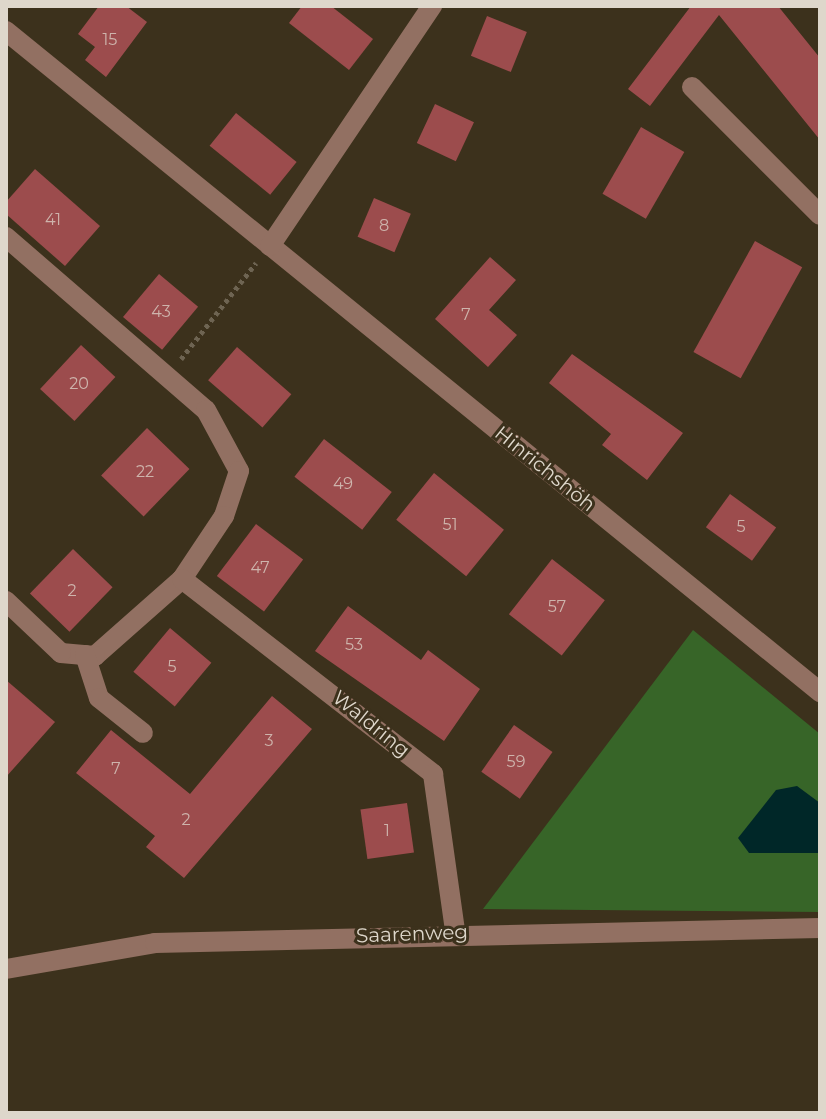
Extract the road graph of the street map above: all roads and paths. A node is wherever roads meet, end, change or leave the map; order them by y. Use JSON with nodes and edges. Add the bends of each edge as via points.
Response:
{"nodes":[{"id":1,"x":432,"y":6,"type":"edge"},
{"id":2,"x":6,"y":31,"type":"edge"},
{"id":3,"x":692,"y":87,"type":"dead end"},
{"id":4,"x":820,"y":215,"type":"edge"},
{"id":5,"x":6,"y":237,"type":"edge"},
{"id":6,"x":270,"y":246,"type":"junction"},
{"id":7,"x":168,"y":375,"type":"junction"},
{"id":8,"x":182,"y":579,"type":"junction"},
{"id":9,"x":6,"y":601,"type":"edge"},
{"id":10,"x":85,"y":655,"type":"junction"},
{"id":11,"x":817,"y":682,"type":"edge"},
{"id":12,"x":143,"y":733,"type":"dead end"},
{"id":13,"x":820,"y":928,"type":"edge"},
{"id":14,"x":455,"y":931,"type":"junction"},
{"id":15,"x":6,"y":969,"type":"edge"}],
"edges":[{"from":1,"to":6,"type":"street"},
{"from":2,"to":6,"type":"street","name":"Hinrichshöh"},
{"from":3,"to":4,"type":"street"},
{"from":5,"to":7,"type":"street"},
{"from":6,"to":7,"type":"path"},
{"from":6,"to":11,"type":"street","name":"Hinrichshöh"},
{"from":7,"to":8,"type":"street","via":[[206,410],[239,471],[224,516]]},
{"from":8,"to":10,"type":"street","via":[[119,641]]},
{"from":8,"to":14,"type":"street","name":"Waldring","via":[[433,774]]},
{"from":9,"to":10,"type":"street","via":[[61,653]]},
{"from":10,"to":12,"type":"street","via":[[99,698]]},
{"from":13,"to":14,"type":"street","name":"Saarenweg"},
{"from":14,"to":15,"type":"street","name":"Saarenweg","via":[[155,943]]}]}
